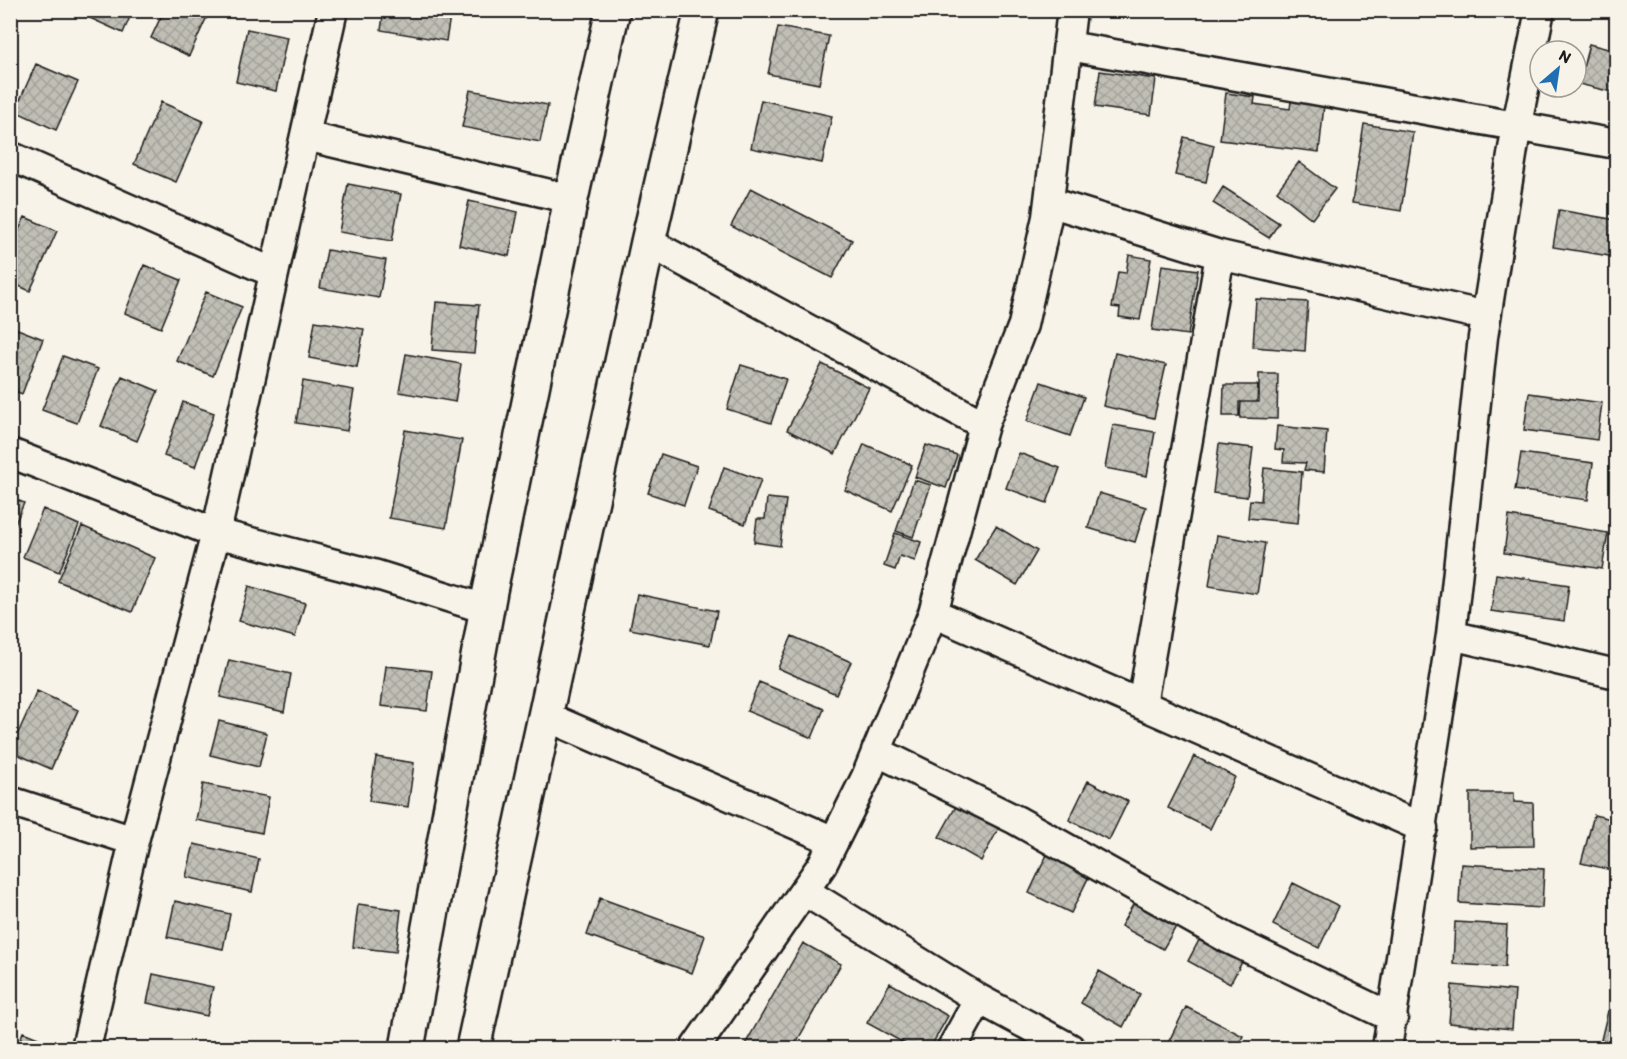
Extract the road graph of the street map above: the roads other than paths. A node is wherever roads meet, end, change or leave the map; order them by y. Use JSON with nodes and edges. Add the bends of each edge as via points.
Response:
{"nodes":[{"id":1,"x":333,"y":10,"type":"edge"},
{"id":2,"x":613,"y":10,"type":"edge"},
{"id":3,"x":702,"y":10,"type":"edge"},
{"id":4,"x":1072,"y":10,"type":"edge"},
{"id":5,"x":1540,"y":10,"type":"edge"},
{"id":6,"x":1069,"y":46,"type":"junction"},
{"id":7,"x":1517,"y":124,"type":"junction"},
{"id":8,"x":305,"y":136,"type":"junction"},
{"id":9,"x":1617,"y":144,"type":"edge"},
{"id":10,"x":10,"y":156,"type":"edge"},
{"id":11,"x":571,"y":199,"type":"junction"},
{"id":12,"x":1049,"y":202,"type":"junction"},
{"id":13,"x":648,"y":242,"type":"junction"},
{"id":14,"x":1220,"y":255,"type":"junction"},
{"id":15,"x":274,"y":273,"type":"junction"},
{"id":16,"x":1486,"y":316,"type":"junction"},
{"id":17,"x":984,"y":425,"type":"junction"},
{"id":18,"x":10,"y":453,"type":"edge"},
{"id":19,"x":216,"y":533,"type":"junction"},
{"id":20,"x":486,"y":609,"type":"junction"},
{"id":21,"x":933,"y":613,"type":"junction"},
{"id":22,"x":1451,"y":635,"type":"junction"},
{"id":23,"x":1617,"y":674,"type":"edge"},
{"id":24,"x":1142,"y":704,"type":"junction"},
{"id":25,"x":545,"y":716,"type":"junction"},
{"id":26,"x":876,"y":751,"type":"junction"},
{"id":27,"x":10,"y":801,"type":"edge"},
{"id":28,"x":1423,"y":828,"type":"junction"},
{"id":29,"x":135,"y":841,"type":"junction"},
{"id":30,"x":834,"y":841,"type":"junction"},
{"id":31,"x":804,"y":891,"type":"junction"},
{"id":32,"x":979,"y":999,"type":"junction"},
{"id":33,"x":1393,"y":1018,"type":"junction"},
{"id":34,"x":86,"y":1048,"type":"edge"},
{"id":35,"x":407,"y":1048,"type":"edge"},
{"id":36,"x":473,"y":1048,"type":"edge"},
{"id":37,"x":694,"y":1048,"type":"edge"},
{"id":38,"x":952,"y":1048,"type":"edge"},
{"id":39,"x":1070,"y":1048,"type":"edge"},
{"id":40,"x":1387,"y":1048,"type":"edge"}],
"edges":[{"from":1,"to":8,"type":"street"},
{"from":2,"to":11,"type":"street"},
{"from":3,"to":13,"type":"street"},
{"from":4,"to":6,"type":"street"},
{"from":5,"to":7,"type":"street"},
{"from":6,"to":7,"type":"street"},
{"from":6,"to":12,"type":"street"},
{"from":7,"to":9,"type":"street"},
{"from":7,"to":16,"type":"street"},
{"from":8,"to":11,"type":"street"},
{"from":8,"to":15,"type":"street"},
{"from":10,"to":15,"type":"street"},
{"from":11,"to":20,"type":"street"},
{"from":12,"to":14,"type":"street"},
{"from":12,"to":17,"type":"street","via":[[1023,325]]},
{"from":13,"to":17,"type":"street"},
{"from":13,"to":25,"type":"street"},
{"from":14,"to":16,"type":"street"},
{"from":14,"to":24,"type":"street"},
{"from":15,"to":19,"type":"street"},
{"from":16,"to":22,"type":"street"},
{"from":17,"to":21,"type":"street"},
{"from":18,"to":19,"type":"street"},
{"from":19,"to":20,"type":"street","via":[[377,575]]},
{"from":19,"to":29,"type":"street"},
{"from":20,"to":35,"type":"street"},
{"from":21,"to":24,"type":"street"},
{"from":21,"to":26,"type":"street"},
{"from":22,"to":23,"type":"street"},
{"from":22,"to":28,"type":"street"},
{"from":24,"to":28,"type":"street"},
{"from":25,"to":30,"type":"street"},
{"from":25,"to":36,"type":"street"},
{"from":26,"to":30,"type":"street"},
{"from":26,"to":33,"type":"street","via":[[1017,820],[1229,939]]},
{"from":27,"to":29,"type":"street"},
{"from":28,"to":33,"type":"street"},
{"from":29,"to":34,"type":"street"},
{"from":30,"to":31,"type":"street"},
{"from":31,"to":32,"type":"street"},
{"from":31,"to":37,"type":"street"},
{"from":32,"to":38,"type":"street"},
{"from":32,"to":39,"type":"street"},
{"from":33,"to":40,"type":"street"}]}
